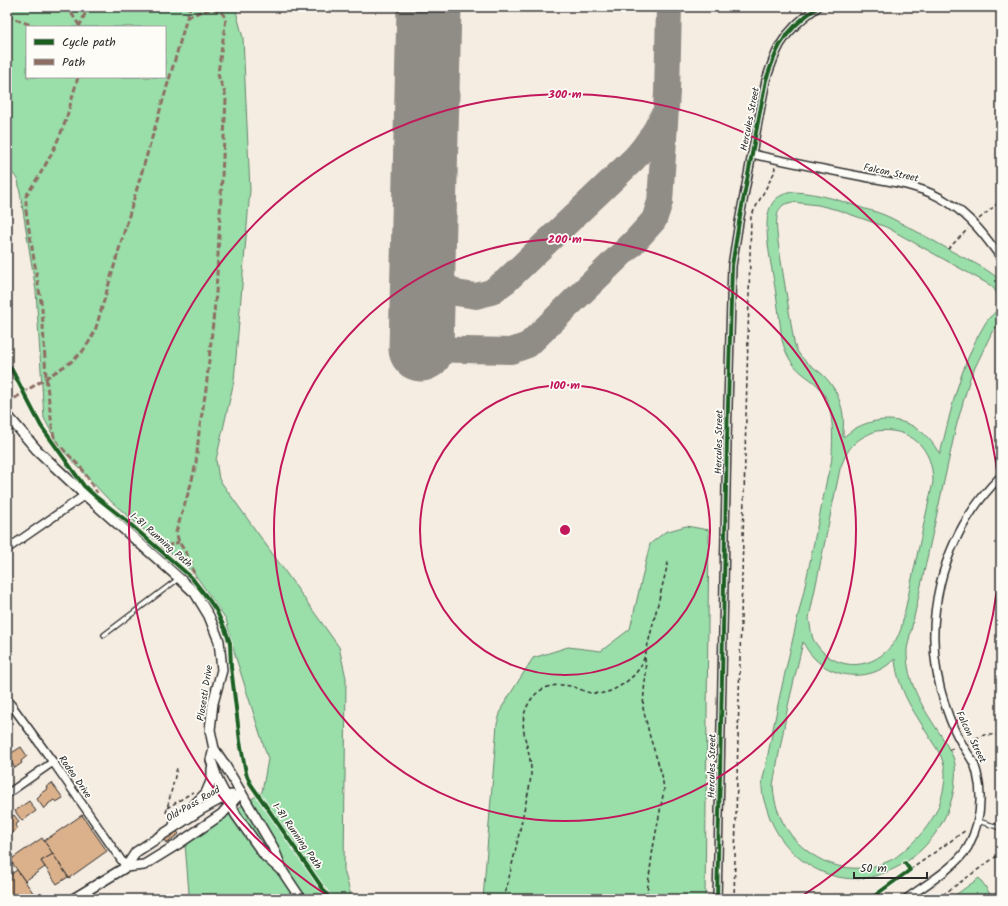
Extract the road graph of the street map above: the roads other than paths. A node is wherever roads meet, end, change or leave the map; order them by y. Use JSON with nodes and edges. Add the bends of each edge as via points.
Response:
{"nodes":[{"id":1,"x":818,"y":7,"type":"edge"},
{"id":2,"x":752,"y":154,"type":"junction"},
{"id":3,"x":1001,"y":258,"type":"edge"},
{"id":4,"x":7,"y":415,"type":"edge"},
{"id":5,"x":1001,"y":476,"type":"edge"},
{"id":6,"x":85,"y":495,"type":"junction"},
{"id":7,"x":7,"y":549,"type":"edge"},
{"id":8,"x":179,"y":578,"type":"junction"},
{"id":9,"x":104,"y":635,"type":"dead end"},
{"id":10,"x":7,"y":699,"type":"edge"},
{"id":11,"x":214,"y":749,"type":"junction"},
{"id":12,"x":211,"y":760,"type":"junction"},
{"id":13,"x":53,"y":762,"type":"junction"},
{"id":14,"x":241,"y":792,"type":"junction"},
{"id":15,"x":7,"y":794,"type":"edge"},
{"id":16,"x":228,"y":800,"type":"junction"},
{"id":17,"x":978,"y":821,"type":"junction"},
{"id":18,"x":1001,"y":828,"type":"edge"},
{"id":19,"x":170,"y":830,"type":"junction"},
{"id":20,"x":126,"y":867,"type":"junction"},
{"id":21,"x":283,"y":872,"type":"junction"},
{"id":22,"x":73,"y":899,"type":"edge"},
{"id":23,"x":301,"y":899,"type":"edge"},
{"id":24,"x":716,"y":899,"type":"edge"},
{"id":25,"x":906,"y":899,"type":"edge"}],
"edges":[{"from":1,"to":2,"type":"street","name":"Hercules Street","via":[[792,29],[780,45],[771,64]]},
{"from":2,"to":3,"type":"street","name":"Falcon Street","via":[[913,186],[938,196],[974,223]]},
{"from":2,"to":24,"type":"street","name":"Hercules Street","via":[[732,266]]},
{"from":4,"to":6,"type":"street","name":"Plosesti Drive","via":[[37,450]]},
{"from":5,"to":17,"type":"street","name":"Falcon Street","via":[[972,510],[952,546],[940,582],[934,635],[935,661],[946,708],[962,744],[974,762],[980,793]]},
{"from":6,"to":7,"type":"street"},
{"from":6,"to":8,"type":"street","name":"Plosesti Drive"},
{"from":8,"to":9,"type":"lane"},
{"from":8,"to":11,"type":"street","name":"Plosesti Drive","via":[[195,593],[209,616],[219,641],[222,670],[213,703],[210,730]]},
{"from":10,"to":13,"type":"street","name":"Rodeo Drive"},
{"from":11,"to":12,"type":"street","name":"Plosesti Drive"},
{"from":11,"to":14,"type":"street","name":"Plosesti Drive"},
{"from":12,"to":16,"type":"street","name":"Plosesti Drive"},
{"from":12,"to":19,"type":"street","via":[[212,779],[206,793],[180,816]]},
{"from":13,"to":15,"type":"street"},
{"from":13,"to":20,"type":"street","name":"Rodeo Drive"},
{"from":14,"to":16,"type":"street","name":"Old Pass Road"},
{"from":14,"to":21,"type":"street","name":"Plosesti Drive","via":[[273,846]]},
{"from":16,"to":19,"type":"street","name":"Old Pass Road","via":[[202,810]]},
{"from":16,"to":20,"type":"street","name":"Old Pass Road","via":[[222,814],[144,865]]},
{"from":16,"to":21,"type":"street","name":"Plosesti Drive","via":[[265,856]]},
{"from":17,"to":18,"type":"lane"},
{"from":17,"to":25,"type":"street","name":"Falcon Street","via":[[967,847],[954,863]]},
{"from":19,"to":20,"type":"street","name":"Old Pass Road","via":[[136,852]]},
{"from":20,"to":22,"type":"street"},
{"from":21,"to":23,"type":"street","name":"Plosesti Drive"}]}
